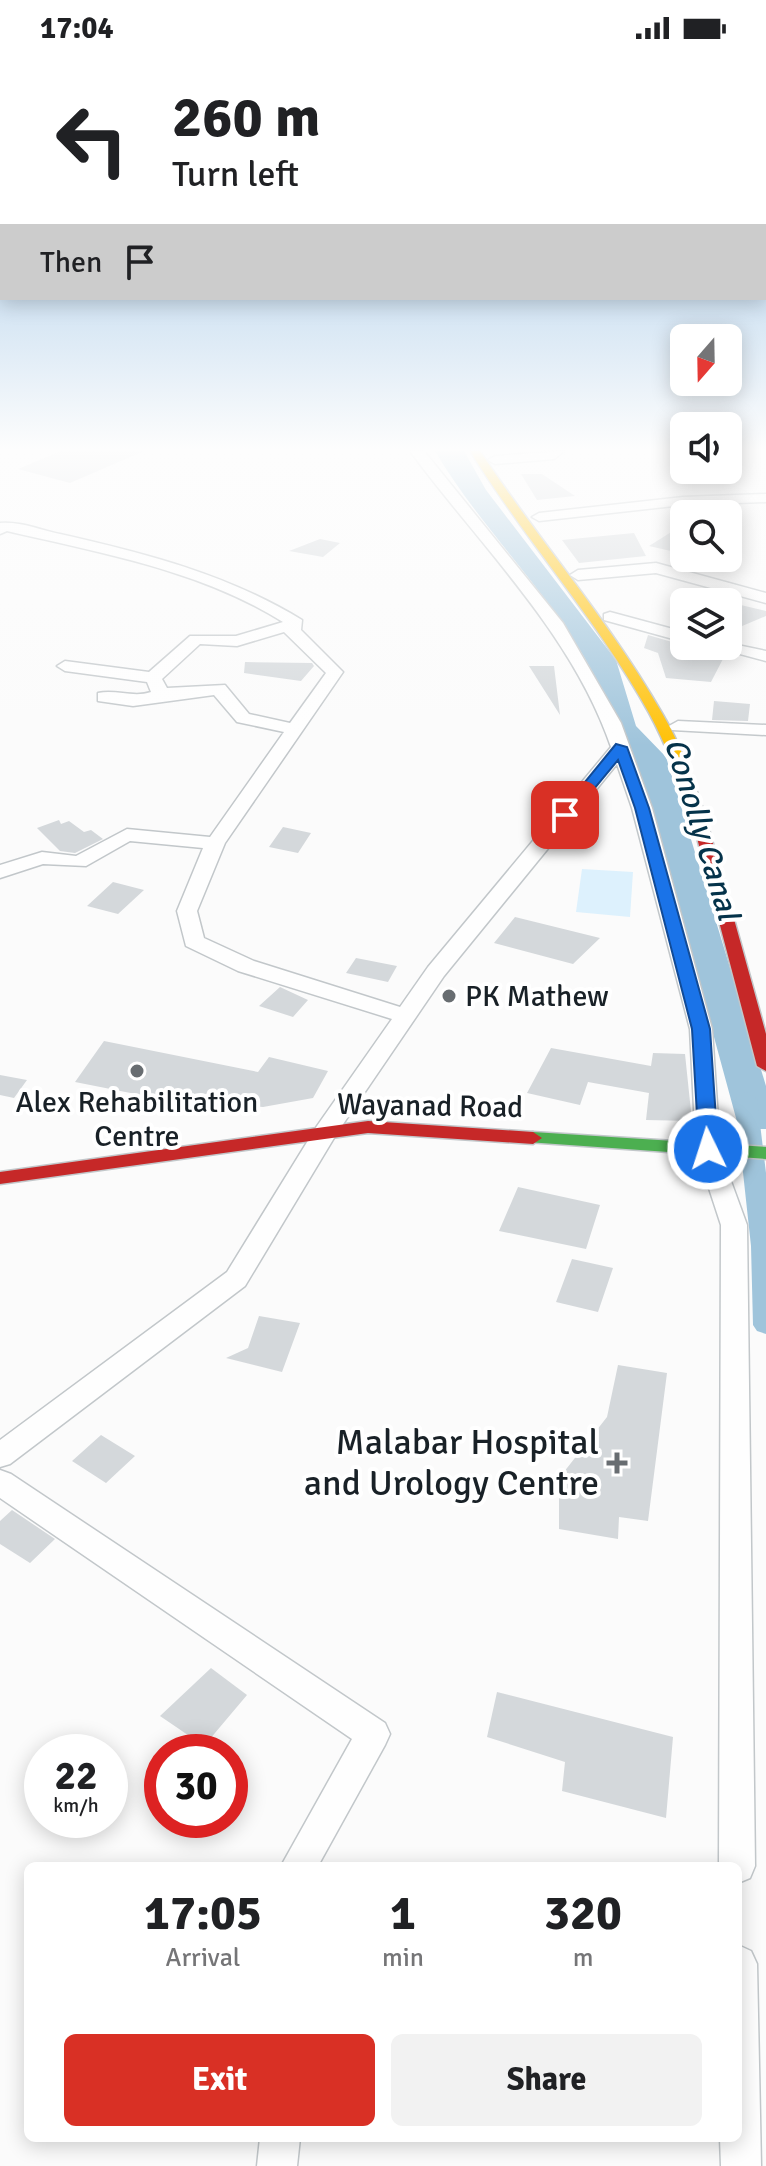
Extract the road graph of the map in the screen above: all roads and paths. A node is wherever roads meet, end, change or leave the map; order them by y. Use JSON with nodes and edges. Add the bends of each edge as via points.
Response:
{"nodes":[{"id":1,"x":98,"y":549,"type":"edge"},
{"id":2,"x":496,"y":549,"type":"edge"},
{"id":3,"x":544,"y":549,"type":"edge"},
{"id":4,"x":561,"y":549,"type":"edge"},
{"id":5,"x":578,"y":575,"type":"junction"},
{"id":6,"x":766,"y":598,"type":"edge"},
{"id":7,"x":610,"y":617,"type":"junction"},
{"id":8,"x":296,"y":623,"type":"junction"},
{"id":9,"x":670,"y":633,"type":"edge"},
{"id":10,"x":742,"y":651,"type":"edge"},
{"id":11,"x":766,"y":656,"type":"edge"},
{"id":12,"x":65,"y":666,"type":"dead end"},
{"id":13,"x":157,"y":686,"type":"junction"},
{"id":14,"x":104,"y":697,"type":"dead end"},
{"id":15,"x":678,"y":726,"type":"junction"},
{"id":16,"x":297,"y":730,"type":"junction"},
{"id":17,"x":766,"y":730,"type":"edge"},
{"id":18,"x":621,"y":747,"type":"junction"},
{"id":19,"x":215,"y":843,"type":"junction"},
{"id":20,"x":0,"y":872,"type":"edge"},
{"id":21,"x":766,"y":999,"type":"edge"},
{"id":22,"x":406,"y":1016,"type":"junction"},
{"id":23,"x":766,"y":1066,"type":"edge"},
{"id":24,"x":325,"y":1147,"type":"junction"},
{"id":25,"x":766,"y":1153,"type":"edge"},
{"id":26,"x":716,"y":1167,"type":"junction"},
{"id":27,"x":0,"y":1178,"type":"edge"},
{"id":28,"x":0,"y":1197,"type":"edge"},
{"id":29,"x":0,"y":1456,"type":"edge"},
{"id":30,"x":0,"y":1482,"type":"edge"},
{"id":31,"x":301,"y":1862,"type":"edge"},
{"id":32,"x":737,"y":1862,"type":"edge"},
{"id":33,"x":280,"y":2142,"type":"edge"},
{"id":34,"x":741,"y":2142,"type":"edge"},
{"id":35,"x":277,"y":2166,"type":"edge"},
{"id":36,"x":741,"y":2166,"type":"edge"}],
"edges":[{"from":1,"to":8,"type":"street","via":[[230,588]]},
{"from":2,"to":18,"type":"street","via":[[557,626]]},
{"from":3,"to":23,"type":"main road","via":[[629,667],[688,779]]},
{"from":4,"to":5,"type":"main road"},
{"from":5,"to":6,"type":"street","via":[[656,568]]},
{"from":5,"to":7,"type":"main road"},
{"from":7,"to":9,"type":"street"},
{"from":7,"to":15,"type":"main road","via":[[638,652]]},
{"from":8,"to":13,"type":"street","via":[[237,641],[196,639]]},
{"from":8,"to":16,"type":"street","via":[[292,631],[335,672]]},
{"from":10,"to":11,"type":"street"},
{"from":12,"to":13,"type":"street"},
{"from":13,"to":14,"type":"street","via":[[148,700]]},
{"from":13,"to":16,"type":"street","via":[[219,689],[243,718]]},
{"from":15,"to":17,"type":"street"},
{"from":15,"to":21,"type":"main road"},
{"from":16,"to":19,"type":"street"},
{"from":18,"to":22,"type":"street","via":[[436,972]]},
{"from":18,"to":26,"type":"street","via":[[701,1029]]},
{"from":19,"to":20,"type":"street","via":[[127,835],[79,862],[42,858]]},
{"from":19,"to":22,"type":"street","via":[[187,911],[194,941],[274,976]]},
{"from":22,"to":24,"type":"street"},
{"from":24,"to":26,"type":"main road","name":"Wayanad Road","via":[[368,1127],[484,1132]]},
{"from":24,"to":27,"type":"main road","name":"Wayanad Road"},
{"from":24,"to":28,"type":"main road"},
{"from":24,"to":29,"type":"street","via":[[236,1279]]},
{"from":25,"to":26,"type":"main road","name":"Wayanad Road"},
{"from":26,"to":32,"type":"street","via":[[734,1225]]},
{"from":30,"to":31,"type":"street","via":[[373,1734]]},
{"from":33,"to":35,"type":"street"},
{"from":34,"to":36,"type":"street"}]}
